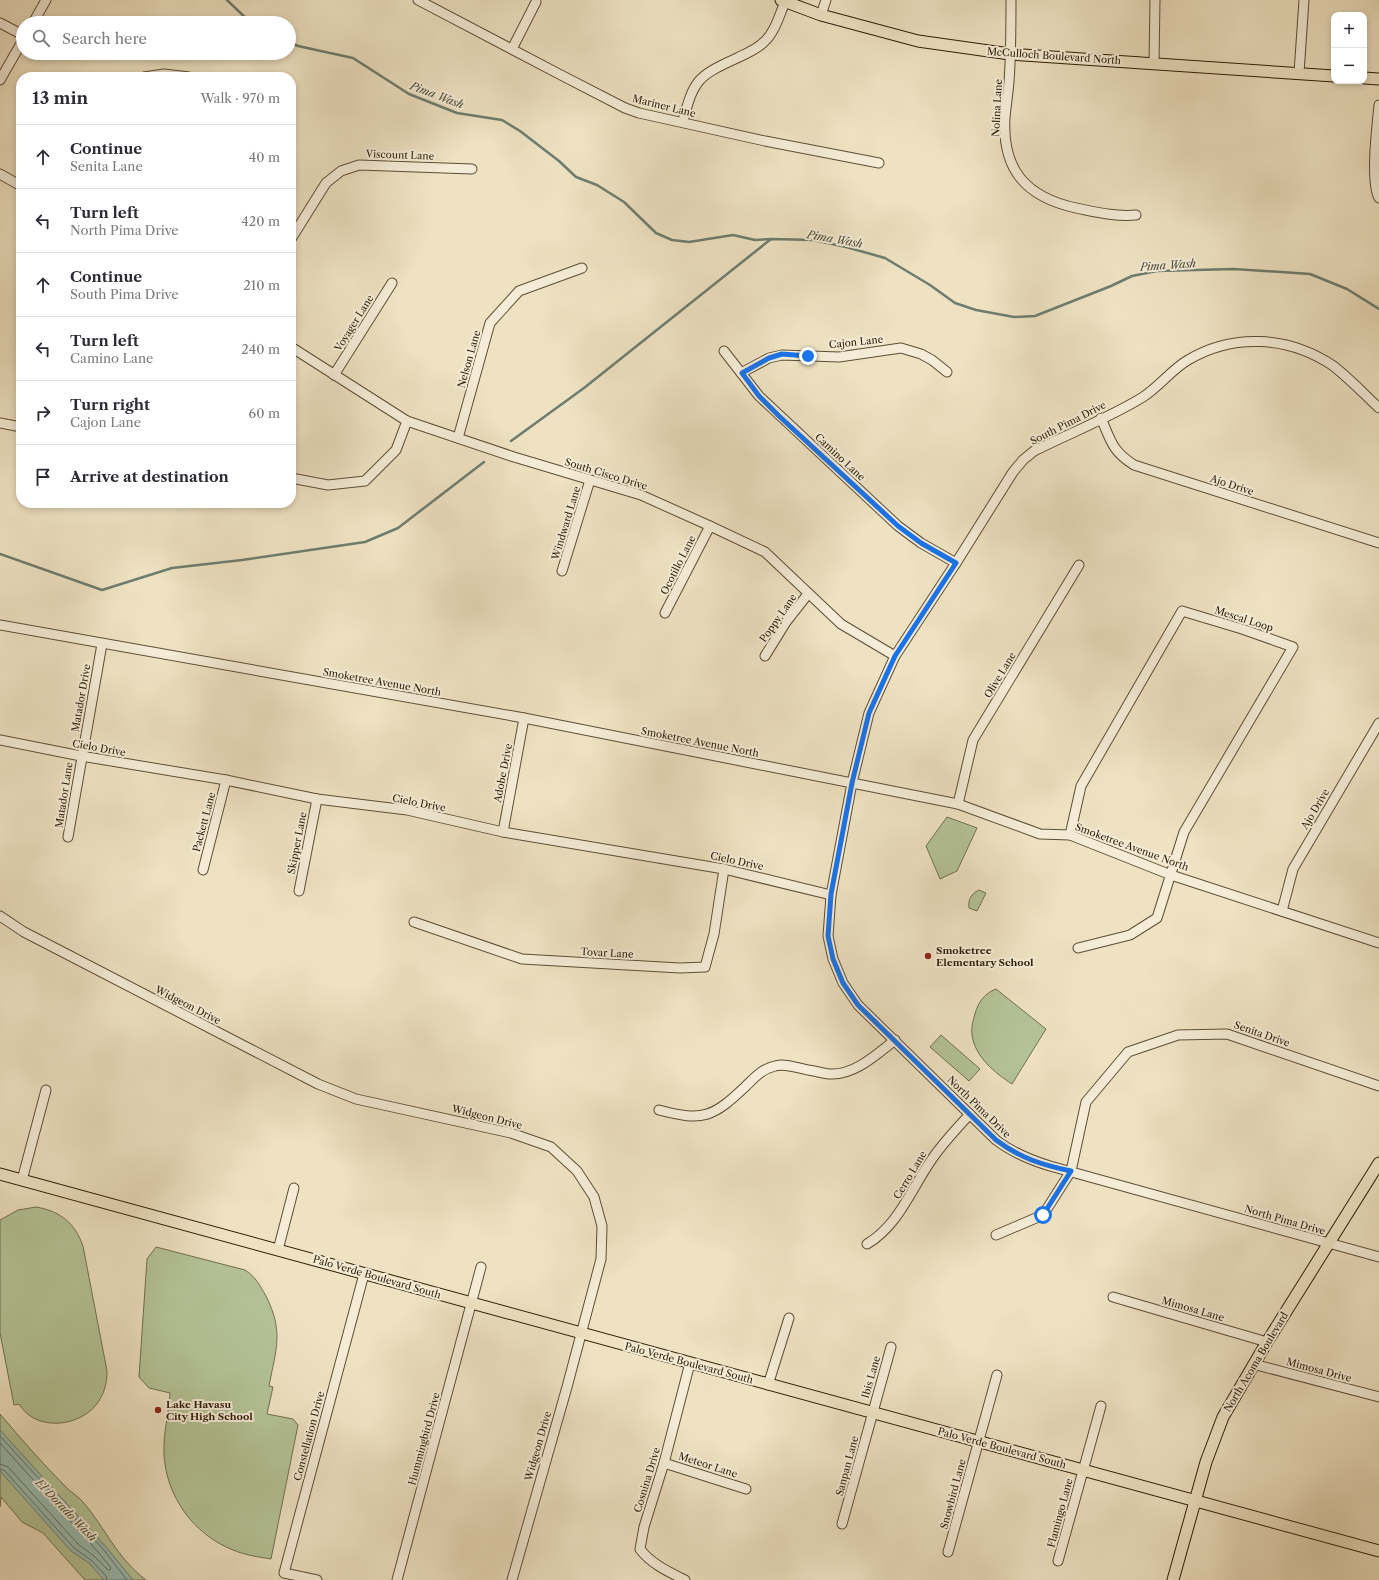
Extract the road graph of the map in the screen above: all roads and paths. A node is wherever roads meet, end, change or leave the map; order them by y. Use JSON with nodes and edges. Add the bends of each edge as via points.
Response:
{"nodes":[{"id":1,"x":46,"y":0,"type":"edge"},
{"id":2,"x":418,"y":0,"type":"edge"},
{"id":3,"x":826,"y":0,"type":"edge"},
{"id":4,"x":1011,"y":0,"type":"edge"},
{"id":5,"x":1155,"y":0,"type":"edge"},
{"id":6,"x":1304,"y":0,"type":"edge"},
{"id":7,"x":783,"y":1,"type":"edge"},
{"id":8,"x":536,"y":2,"type":"dead end"},
{"id":9,"x":820,"y":15,"type":"junction"},
{"id":10,"x":37,"y":16,"type":"edge"},
{"id":11,"x":0,"y":23,"type":"edge"},
{"id":12,"x":16,"y":31,"type":"edge"},
{"id":13,"x":512,"y":49,"type":"junction"},
{"id":14,"x":16,"y":52,"type":"edge"},
{"id":15,"x":1010,"y":54,"type":"junction"},
{"id":16,"x":1154,"y":63,"type":"junction"},
{"id":17,"x":1299,"y":73,"type":"junction"},
{"id":18,"x":1331,"y":76,"type":"edge"},
{"id":19,"x":1367,"y":78,"type":"edge"},
{"id":20,"x":1379,"y":79,"type":"edge"},
{"id":21,"x":0,"y":80,"type":"edge"},
{"id":22,"x":1379,"y":105,"type":"edge"},
{"id":23,"x":683,"y":121,"type":"junction"},
{"id":24,"x":879,"y":163,"type":"dead end"},
{"id":25,"x":472,"y":169,"type":"dead end"},
{"id":26,"x":0,"y":174,"type":"edge"},
{"id":27,"x":16,"y":183,"type":"edge"},
{"id":28,"x":1379,"y":198,"type":"edge"},
{"id":29,"x":1136,"y":215,"type":"dead end"},
{"id":30,"x":296,"y":231,"type":"edge"},
{"id":31,"x":582,"y":268,"type":"dead end"},
{"id":32,"x":392,"y":283,"type":"dead end"},
{"id":33,"x":296,"y":350,"type":"edge"},
{"id":34,"x":724,"y":351,"type":"dead end"},
{"id":35,"x":947,"y":372,"type":"dead end"},
{"id":36,"x":742,"y":373,"type":"junction"},
{"id":37,"x":334,"y":375,"type":"junction"},
{"id":38,"x":1379,"y":408,"type":"edge"},
{"id":39,"x":1101,"y":418,"type":"junction"},
{"id":40,"x":407,"y":421,"type":"junction"},
{"id":41,"x":0,"y":423,"type":"edge"},
{"id":42,"x":16,"y":426,"type":"edge"},
{"id":43,"x":458,"y":438,"type":"junction"},
{"id":44,"x":296,"y":479,"type":"edge"},
{"id":45,"x":590,"y":480,"type":"junction"},
{"id":46,"x":710,"y":526,"type":"junction"},
{"id":47,"x":1379,"y":543,"type":"edge"},
{"id":48,"x":956,"y":563,"type":"junction"},
{"id":49,"x":1079,"y":565,"type":"dead end"},
{"id":50,"x":562,"y":572,"type":"dead end"},
{"id":51,"x":808,"y":594,"type":"junction"},
{"id":52,"x":665,"y":614,"type":"dead end"},
{"id":53,"x":0,"y":625,"type":"edge"},
{"id":54,"x":102,"y":644,"type":"junction"},
{"id":55,"x":765,"y":656,"type":"dead end"},
{"id":56,"x":895,"y":656,"type":"junction"},
{"id":57,"x":524,"y":718,"type":"junction"},
{"id":58,"x":1379,"y":723,"type":"edge"},
{"id":59,"x":0,"y":740,"type":"edge"},
{"id":60,"x":81,"y":756,"type":"junction"},
{"id":61,"x":226,"y":780,"type":"junction"},
{"id":62,"x":852,"y":783,"type":"junction"},
{"id":63,"x":316,"y":799,"type":"junction"},
{"id":64,"x":958,"y":804,"type":"junction"},
{"id":65,"x":502,"y":832,"type":"junction"},
{"id":66,"x":1070,"y":835,"type":"junction"},
{"id":67,"x":68,"y":837,"type":"dead end"},
{"id":68,"x":724,"y":869,"type":"junction"},
{"id":69,"x":203,"y":870,"type":"dead end"},
{"id":70,"x":1171,"y":874,"type":"junction"},
{"id":71,"x":299,"y":891,"type":"dead end"},
{"id":72,"x":831,"y":894,"type":"junction"},
{"id":73,"x":1282,"y":911,"type":"junction"},
{"id":74,"x":0,"y":916,"type":"edge"},
{"id":75,"x":414,"y":922,"type":"dead end"},
{"id":76,"x":1379,"y":943,"type":"edge"},
{"id":77,"x":1078,"y":948,"type":"dead end"},
{"id":78,"x":895,"y":1040,"type":"junction"},
{"id":79,"x":1379,"y":1086,"type":"edge"},
{"id":80,"x":46,"y":1090,"type":"dead end"},
{"id":81,"x":659,"y":1110,"type":"dead end"},
{"id":82,"x":970,"y":1114,"type":"junction"},
{"id":83,"x":1379,"y":1163,"type":"edge"},
{"id":84,"x":1071,"y":1171,"type":"junction"},
{"id":85,"x":0,"y":1174,"type":"edge"},
{"id":86,"x":22,"y":1180,"type":"junction"},
{"id":87,"x":294,"y":1188,"type":"dead end"},
{"id":88,"x":996,"y":1236,"type":"dead end"},
{"id":89,"x":867,"y":1244,"type":"dead end"},
{"id":90,"x":1329,"y":1244,"type":"junction"},
{"id":91,"x":278,"y":1250,"type":"junction"},
{"id":92,"x":1379,"y":1257,"type":"edge"},
{"id":93,"x":481,"y":1267,"type":"dead end"},
{"id":94,"x":364,"y":1274,"type":"junction"},
{"id":95,"x":1113,"y":1296,"type":"dead end"},
{"id":96,"x":472,"y":1304,"type":"junction"},
{"id":97,"x":789,"y":1318,"type":"dead end"},
{"id":98,"x":581,"y":1333,"type":"junction"},
{"id":99,"x":1267,"y":1342,"type":"junction"},
{"id":100,"x":891,"y":1347,"type":"dead end"},
{"id":101,"x":690,"y":1364,"type":"junction"},
{"id":102,"x":1254,"y":1364,"type":"junction"},
{"id":103,"x":997,"y":1375,"type":"dead end"},
{"id":104,"x":768,"y":1385,"type":"junction"},
{"id":105,"x":1379,"y":1397,"type":"edge"},
{"id":106,"x":1101,"y":1406,"type":"dead end"},
{"id":107,"x":873,"y":1413,"type":"junction"},
{"id":108,"x":978,"y":1442,"type":"junction"},
{"id":109,"x":664,"y":1463,"type":"junction"},
{"id":110,"x":1083,"y":1470,"type":"junction"},
{"id":111,"x":746,"y":1489,"type":"dead end"},
{"id":112,"x":1194,"y":1501,"type":"junction"},
{"id":113,"x":842,"y":1524,"type":"dead end"},
{"id":114,"x":1379,"y":1551,"type":"edge"},
{"id":115,"x":948,"y":1552,"type":"dead end"},
{"id":116,"x":1058,"y":1561,"type":"dead end"},
{"id":117,"x":316,"y":1580,"type":"edge"},
{"id":118,"x":397,"y":1580,"type":"edge"},
{"id":119,"x":512,"y":1580,"type":"edge"},
{"id":120,"x":685,"y":1580,"type":"edge"},
{"id":121,"x":1173,"y":1580,"type":"edge"}],
"edges":[{"from":1,"to":10,"type":"street"},
{"from":2,"to":13,"type":"street","name":"Mariner Lane"},
{"from":3,"to":9,"type":"street"},
{"from":4,"to":15,"type":"street","name":"Nolina Lane"},
{"from":5,"to":16,"type":"street"},
{"from":6,"to":17,"type":"street"},
{"from":7,"to":9,"type":"main road","name":"McCulloch Boulevard North"},
{"from":7,"to":23,"type":"street","via":[[773,30],[765,42],[698,80],[691,93]]},
{"from":8,"to":13,"type":"street"},
{"from":9,"to":15,"type":"main road","name":"McCulloch Boulevard North","via":[[918,42]]},
{"from":11,"to":12,"type":"street"},
{"from":13,"to":23,"type":"street","name":"Mariner Lane","via":[[625,108],[656,117]]},
{"from":14,"to":21,"type":"street"},
{"from":15,"to":16,"type":"main road","name":"McCulloch Boulevard North"},
{"from":15,"to":29,"type":"street","name":"Nolina Lane","via":[[1005,136],[1007,154],[1017,173],[1030,188],[1053,201],[1095,212]]},
{"from":16,"to":17,"type":"main road","name":"McCulloch Boulevard North"},
{"from":17,"to":18,"type":"main road","name":"McCulloch Boulevard North"},
{"from":19,"to":20,"type":"main road"},
{"from":22,"to":28,"type":"street","via":[[1374,162]]},
{"from":23,"to":24,"type":"street","name":"Mariner Lane","via":[[765,141]]},
{"from":25,"to":30,"type":"street","name":"Viscount Lane","via":[[360,165],[341,172],[326,184]]},
{"from":26,"to":27,"type":"street"},
{"from":31,"to":43,"type":"street","name":"Nelson Lane","via":[[519,291],[490,323]]},
{"from":32,"to":37,"type":"street","name":"Voyager Lane"},
{"from":33,"to":37,"type":"street","name":"South Cisco Drive"},
{"from":34,"to":36,"type":"street","name":"Camino Lane"},
{"from":35,"to":36,"type":"street","name":"Cajon Lane","via":[[921,354],[901,348],[839,357],[782,354]]},
{"from":36,"to":48,"type":"street","name":"Camino Lane","via":[[759,396],[779,416],[898,526]]},
{"from":37,"to":40,"type":"street","name":"South Cisco Drive"},
{"from":38,"to":39,"type":"street","name":"South Pima Drive","via":[[1333,366],[1321,359],[1287,345],[1256,340],[1219,347],[1196,356],[1177,367],[1145,396]]},
{"from":39,"to":47,"type":"street","name":"Ajo Drive","via":[[1121,457],[1134,465]]},
{"from":39,"to":48,"type":"street","name":"South Pima Drive","via":[[1034,451],[1023,460]]},
{"from":40,"to":43,"type":"street","name":"South Cisco Drive"},
{"from":40,"to":44,"type":"street","via":[[396,450],[365,481],[328,485]]},
{"from":41,"to":42,"type":"street"},
{"from":43,"to":45,"type":"street","name":"South Cisco Drive"},
{"from":45,"to":46,"type":"street","name":"South Cisco Drive","via":[[641,495]]},
{"from":45,"to":50,"type":"street","name":"Windward Lane"},
{"from":46,"to":51,"type":"street","name":"South Cisco Drive","via":[[764,552]]},
{"from":46,"to":52,"type":"street","name":"Ocotillo Lane"},
{"from":48,"to":56,"type":"street","name":"South Pima Drive"},
{"from":49,"to":64,"type":"street","name":"Olive Lane","via":[[973,740]]},
{"from":51,"to":55,"type":"street","name":"Poppy Lane","via":[[786,622]]},
{"from":51,"to":56,"type":"street","name":"South Cisco Drive","via":[[842,624]]},
{"from":53,"to":54,"type":"street","name":"Smoketree Avenue North"},
{"from":54,"to":57,"type":"street","name":"Smoketree Avenue North"},
{"from":54,"to":60,"type":"street","name":"Matador Drive"},
{"from":56,"to":62,"type":"street","name":"South Pima Drive","via":[[869,713]]},
{"from":57,"to":62,"type":"street","name":"Smoketree Avenue North"},
{"from":57,"to":65,"type":"street","name":"Adobe Drive"},
{"from":58,"to":73,"type":"street","name":"Ajo Drive","via":[[1293,869]]},
{"from":59,"to":60,"type":"street","name":"Cielo Drive"},
{"from":60,"to":61,"type":"street","name":"Cielo Drive"},
{"from":60,"to":67,"type":"street","name":"Matador Lane"},
{"from":61,"to":63,"type":"street","name":"Cielo Drive"},
{"from":61,"to":69,"type":"street","name":"Packett Lane"},
{"from":62,"to":64,"type":"street","name":"Smoketree Avenue North"},
{"from":62,"to":72,"type":"street","name":"North Pima Drive"},
{"from":63,"to":65,"type":"street","name":"Cielo Drive","via":[[407,810]]},
{"from":63,"to":71,"type":"street","name":"Skipper Lane"},
{"from":64,"to":66,"type":"street","name":"Smoketree Avenue North","via":[[1040,834]]},
{"from":65,"to":68,"type":"street","name":"Cielo Drive"},
{"from":66,"to":70,"type":"street","name":"Smoketree Avenue North"},
{"from":66,"to":70,"type":"street","name":"Mescal Loop","via":[[1081,786],[1182,611],[1293,647],[1184,832]]},
{"from":68,"to":72,"type":"street","name":"Cielo Drive"},
{"from":68,"to":75,"type":"street","name":"Tovar Lane","via":[[714,934],[704,967],[680,968],[522,959]]},
{"from":70,"to":73,"type":"street","name":"Smoketree Avenue North"},
{"from":70,"to":77,"type":"street","via":[[1157,918],[1130,935]]},
{"from":72,"to":78,"type":"street","name":"North Pima Drive","via":[[828,936],[833,959],[843,983],[858,1005]]},
{"from":73,"to":76,"type":"street","name":"Smoketree Avenue North"},
{"from":74,"to":98,"type":"street","name":"Widgeon Drive","via":[[24,932],[318,1084],[356,1099],[511,1133],[551,1147],[576,1171],[594,1197],[602,1226],[601,1258]]},
{"from":78,"to":81,"type":"street","via":[[863,1064],[842,1072],[830,1074],[792,1066],[762,1070],[724,1106],[710,1114],[681,1116]]},
{"from":78,"to":82,"type":"street","name":"North Pima Drive"},
{"from":79,"to":84,"type":"street","name":"Senita Drive","via":[[1227,1034],[1178,1035],[1128,1052],[1086,1102]]},
{"from":80,"to":86,"type":"street"},
{"from":82,"to":84,"type":"street","name":"North Pima Drive","via":[[1010,1150],[1037,1163]]},
{"from":82,"to":89,"type":"street","name":"Cerro Lane","via":[[932,1158],[898,1216],[886,1230]]},
{"from":83,"to":90,"type":"main road","name":"North Acoma Boulevard"},
{"from":84,"to":88,"type":"street","via":[[1043,1215]]},
{"from":84,"to":90,"type":"street","name":"North Pima Drive"},
{"from":85,"to":86,"type":"main road","name":"Palo Verde Boulevard South"},
{"from":86,"to":91,"type":"main road","name":"Palo Verde Boulevard South"},
{"from":87,"to":91,"type":"street"},
{"from":90,"to":92,"type":"street","name":"North Pima Drive"},
{"from":90,"to":99,"type":"main road","name":"North Acoma Boulevard"},
{"from":91,"to":94,"type":"main road","name":"Palo Verde Boulevard South"},
{"from":93,"to":96,"type":"street","name":"Hummingbird Drive"},
{"from":94,"to":96,"type":"main road","name":"Palo Verde Boulevard South"},
{"from":94,"to":117,"type":"street","name":"Constellation Drive","via":[[284,1573]]},
{"from":95,"to":99,"type":"street","name":"Mimosa Lane"},
{"from":96,"to":98,"type":"main road","name":"Palo Verde Boulevard South"},
{"from":96,"to":118,"type":"street","name":"Hummingbird Drive"},
{"from":97,"to":104,"type":"street"},
{"from":98,"to":101,"type":"main road","name":"Palo Verde Boulevard South"},
{"from":98,"to":119,"type":"street","name":"Widgeon Drive"},
{"from":99,"to":102,"type":"main road","name":"North Acoma Boulevard"},
{"from":100,"to":107,"type":"street","name":"Ibis Lane"},
{"from":101,"to":104,"type":"main road","name":"Palo Verde Boulevard South"},
{"from":101,"to":109,"type":"street","name":"Cosnina Drive"},
{"from":102,"to":105,"type":"street","name":"Mimosa Drive"},
{"from":102,"to":112,"type":"main road","name":"North Acoma Boulevard","via":[[1221,1420]]},
{"from":103,"to":108,"type":"street","name":"Snowbird Lane"},
{"from":104,"to":107,"type":"main road","name":"Palo Verde Boulevard South"},
{"from":106,"to":110,"type":"street","name":"Flamingo Lane"},
{"from":107,"to":108,"type":"main road","name":"Palo Verde Boulevard South"},
{"from":107,"to":113,"type":"street","name":"Sanpan Lane"},
{"from":108,"to":110,"type":"main road","name":"Palo Verde Boulevard South"},
{"from":108,"to":115,"type":"street","name":"Snowbird Lane"},
{"from":109,"to":111,"type":"street","name":"Meteor Lane"},
{"from":109,"to":120,"type":"street","name":"Cosnina Drive","via":[[644,1527],[640,1549],[656,1564]]},
{"from":110,"to":112,"type":"main road","name":"Palo Verde Boulevard South"},
{"from":110,"to":116,"type":"street","name":"Flamingo Lane"},
{"from":112,"to":114,"type":"main road","name":"Palo Verde Boulevard South"},
{"from":112,"to":121,"type":"main road","name":"North Acoma Boulevard"}]}
